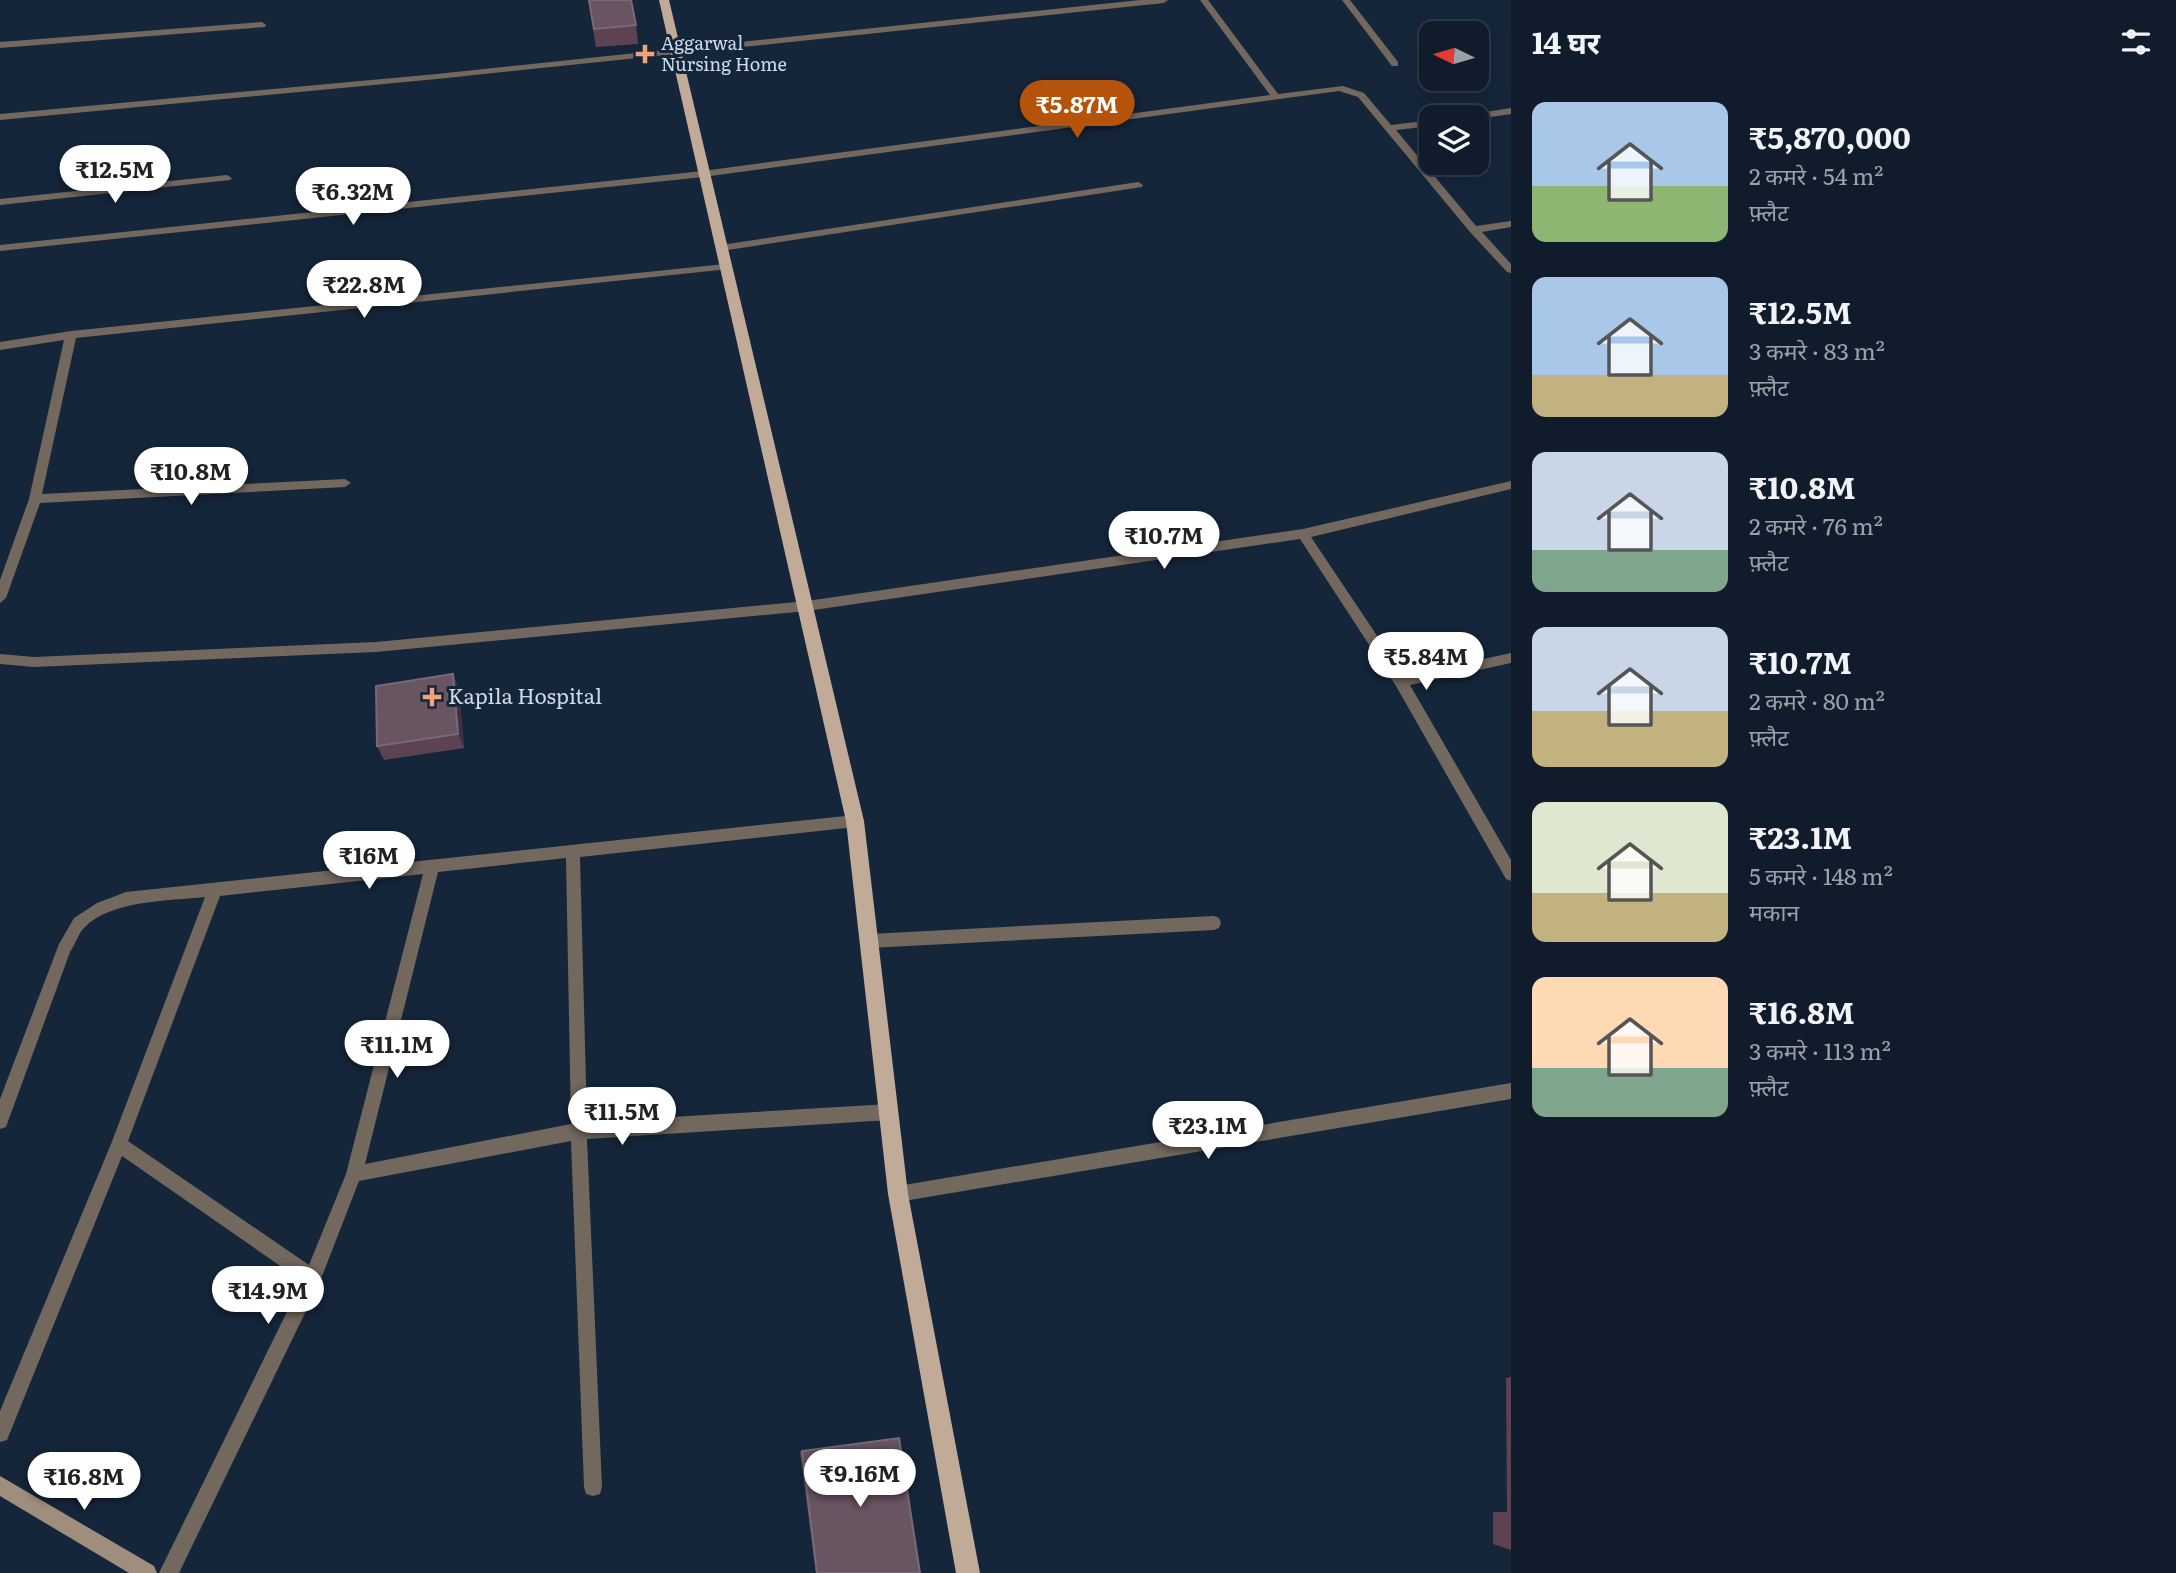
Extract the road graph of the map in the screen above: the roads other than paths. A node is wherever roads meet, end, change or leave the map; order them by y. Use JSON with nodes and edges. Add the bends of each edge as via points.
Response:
{"nodes":[{"id":1,"x":666,"y":0,"type":"edge"},
{"id":2,"x":1164,"y":0,"type":"edge"},
{"id":3,"x":1204,"y":0,"type":"edge"},
{"id":4,"x":1346,"y":0,"type":"edge"},
{"id":5,"x":262,"y":25,"type":"dead end"},
{"id":6,"x":0,"y":45,"type":"edge"},
{"id":7,"x":678,"y":53,"type":"junction"},
{"id":8,"x":1395,"y":64,"type":"dead end"},
{"id":9,"x":1277,"y":98,"type":"junction"},
{"id":10,"x":1511,"y":111,"type":"edge"},
{"id":11,"x":1489,"y":114,"type":"edge"},
{"id":12,"x":0,"y":117,"type":"edge"},
{"id":13,"x":1419,"y":125,"type":"edge"},
{"id":14,"x":1389,"y":128,"type":"junction"},
{"id":15,"x":703,"y":174,"type":"junction"},
{"id":16,"x":227,"y":178,"type":"dead end"},
{"id":17,"x":1138,"y":185,"type":"dead end"},
{"id":18,"x":0,"y":202,"type":"edge"},
{"id":19,"x":1511,"y":224,"type":"edge"},
{"id":20,"x":1474,"y":230,"type":"junction"},
{"id":21,"x":0,"y":248,"type":"edge"},
{"id":22,"x":721,"y":248,"type":"junction"},
{"id":23,"x":725,"y":267,"type":"junction"},
{"id":24,"x":1511,"y":270,"type":"edge"},
{"id":25,"x":71,"y":335,"type":"junction"},
{"id":26,"x":0,"y":346,"type":"edge"},
{"id":27,"x":345,"y":482,"type":"dead end"},
{"id":28,"x":1511,"y":485,"type":"edge"},
{"id":29,"x":35,"y":499,"type":"junction"},
{"id":30,"x":1303,"y":534,"type":"junction"},
{"id":31,"x":0,"y":598,"type":"edge"},
{"id":32,"x":807,"y":606,"type":"junction"},
{"id":33,"x":1511,"y":658,"type":"edge"},
{"id":34,"x":0,"y":659,"type":"edge"},
{"id":35,"x":1401,"y":682,"type":"junction"},
{"id":36,"x":855,"y":821,"type":"junction"},
{"id":37,"x":573,"y":850,"type":"junction"},
{"id":38,"x":432,"y":867,"type":"junction"},
{"id":39,"x":1511,"y":874,"type":"edge"},
{"id":40,"x":215,"y":889,"type":"junction"},
{"id":41,"x":1214,"y":923,"type":"dead end"},
{"id":42,"x":870,"y":941,"type":"junction"},
{"id":43,"x":1511,"y":1091,"type":"edge"},
{"id":44,"x":889,"y":1112,"type":"junction"},
{"id":45,"x":0,"y":1121,"type":"edge"},
{"id":46,"x":579,"y":1131,"type":"junction"},
{"id":47,"x":118,"y":1144,"type":"junction"},
{"id":48,"x":354,"y":1174,"type":"junction"},
{"id":49,"x":898,"y":1194,"type":"junction"},
{"id":50,"x":313,"y":1278,"type":"junction"},
{"id":51,"x":0,"y":1433,"type":"edge"},
{"id":52,"x":0,"y":1485,"type":"edge"},
{"id":53,"x":593,"y":1487,"type":"dead end"},
{"id":54,"x":147,"y":1573,"type":"edge"},
{"id":55,"x":169,"y":1573,"type":"edge"},
{"id":56,"x":968,"y":1573,"type":"edge"}],
"edges":[{"from":1,"to":7,"type":"main road"},
{"from":2,"to":7,"type":"street"},
{"from":3,"to":9,"type":"street"},
{"from":4,"to":8,"type":"street"},
{"from":5,"to":6,"type":"street"},
{"from":7,"to":12,"type":"street"},
{"from":7,"to":15,"type":"main road"},
{"from":9,"to":14,"type":"street","via":[[1350,90],[1361,95]]},
{"from":9,"to":15,"type":"street"},
{"from":10,"to":11,"type":"street"},
{"from":13,"to":14,"type":"street"},
{"from":14,"to":20,"type":"street"},
{"from":15,"to":21,"type":"street"},
{"from":15,"to":22,"type":"main road"},
{"from":16,"to":18,"type":"street"},
{"from":17,"to":22,"type":"street"},
{"from":19,"to":20,"type":"street"},
{"from":20,"to":24,"type":"street"},
{"from":22,"to":23,"type":"main road"},
{"from":23,"to":25,"type":"street"},
{"from":23,"to":32,"type":"main road"},
{"from":25,"to":26,"type":"street"},
{"from":25,"to":29,"type":"street"},
{"from":27,"to":29,"type":"street"},
{"from":28,"to":30,"type":"street"},
{"from":29,"to":31,"type":"street"},
{"from":30,"to":32,"type":"street"},
{"from":30,"to":35,"type":"street"},
{"from":32,"to":34,"type":"street","via":[[376,647],[34,662]]},
{"from":32,"to":36,"type":"main road"},
{"from":33,"to":35,"type":"street"},
{"from":35,"to":39,"type":"street"},
{"from":36,"to":37,"type":"street"},
{"from":36,"to":42,"type":"main road"},
{"from":37,"to":38,"type":"street"},
{"from":37,"to":46,"type":"street"},
{"from":38,"to":40,"type":"street"},
{"from":38,"to":48,"type":"street"},
{"from":40,"to":45,"type":"street","via":[[127,899],[79,922]]},
{"from":40,"to":47,"type":"street"},
{"from":41,"to":42,"type":"street"},
{"from":42,"to":44,"type":"main road"},
{"from":43,"to":49,"type":"street"},
{"from":44,"to":46,"type":"street"},
{"from":44,"to":49,"type":"main road"},
{"from":46,"to":48,"type":"street"},
{"from":46,"to":53,"type":"street"},
{"from":47,"to":50,"type":"street"},
{"from":47,"to":51,"type":"street"},
{"from":48,"to":50,"type":"street"},
{"from":49,"to":56,"type":"main road"},
{"from":50,"to":55,"type":"street"},
{"from":52,"to":54,"type":"main road"}]}
